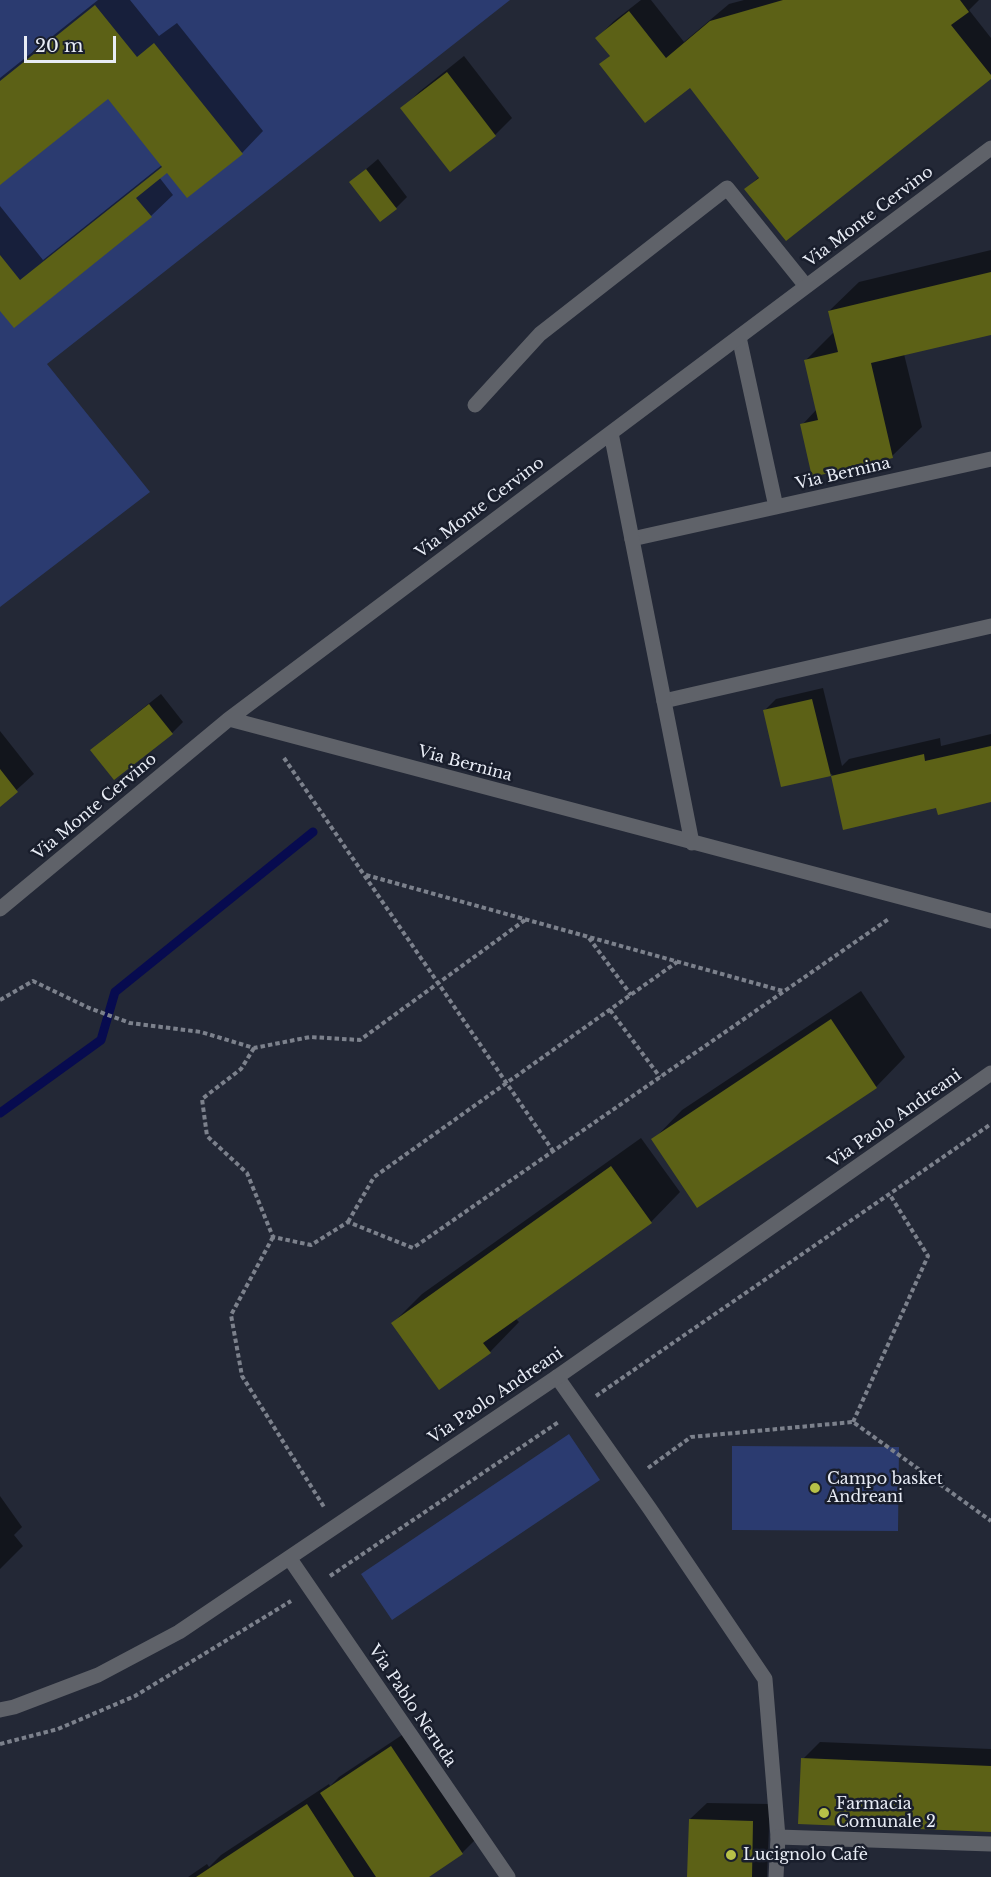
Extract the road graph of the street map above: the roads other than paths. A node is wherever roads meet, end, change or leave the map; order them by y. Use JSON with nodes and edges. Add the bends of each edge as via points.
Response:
{"nodes":[{"id":1,"x":991,"y":148,"type":"edge"},
{"id":2,"x":806,"y":286,"type":"junction"},
{"id":3,"x":739,"y":337,"type":"junction"},
{"id":4,"x":475,"y":405,"type":"dead end"},
{"id":5,"x":611,"y":433,"type":"junction"},
{"id":6,"x":991,"y":459,"type":"edge"},
{"id":7,"x":776,"y":507,"type":"junction"},
{"id":8,"x":632,"y":539,"type":"junction"},
{"id":9,"x":991,"y":626,"type":"edge"},
{"id":10,"x":664,"y":701,"type":"junction"},
{"id":11,"x":229,"y":719,"type":"junction"},
{"id":12,"x":693,"y":843,"type":"junction"},
{"id":13,"x":0,"y":909,"type":"edge"},
{"id":14,"x":991,"y":921,"type":"edge"},
{"id":15,"x":991,"y":1073,"type":"edge"},
{"id":16,"x":557,"y":1377,"type":"junction"},
{"id":17,"x":290,"y":1558,"type":"junction"},
{"id":18,"x":0,"y":1710,"type":"edge"},
{"id":19,"x":778,"y":1837,"type":"junction"},
{"id":20,"x":991,"y":1844,"type":"edge"},
{"id":21,"x":504,"y":1876,"type":"edge"},
{"id":22,"x":776,"y":1877,"type":"edge"}],
"edges":[{"from":1,"to":2,"type":"street","name":"Via Monte Cervino"},
{"from":2,"to":3,"type":"street","name":"Via Monte Cervino"},
{"from":2,"to":4,"type":"street","via":[[727,188],[540,334]]},
{"from":3,"to":5,"type":"street","name":"Via Monte Cervino"},
{"from":3,"to":7,"type":"street"},
{"from":5,"to":8,"type":"street"},
{"from":5,"to":11,"type":"street","name":"Via Monte Cervino"},
{"from":6,"to":7,"type":"street","name":"Via Bernina"},
{"from":7,"to":8,"type":"street","name":"Via Bernina"},
{"from":8,"to":10,"type":"street"},
{"from":9,"to":10,"type":"street"},
{"from":10,"to":12,"type":"street"},
{"from":11,"to":12,"type":"street","name":"Via Bernina"},
{"from":11,"to":13,"type":"street","name":"Via Monte Cervino"},
{"from":12,"to":14,"type":"street","name":"Via Bernina"},
{"from":15,"to":16,"type":"street","name":"Via Paolo Andreani"},
{"from":16,"to":17,"type":"street","name":"Via Paolo Andreani"},
{"from":16,"to":19,"type":"street","via":[[765,1679]]},
{"from":17,"to":18,"type":"street","name":"Via Paolo Andreani","via":[[179,1632],[98,1676]]},
{"from":17,"to":21,"type":"street","name":"Via Pablo Neruda"},
{"from":19,"to":20,"type":"street"},
{"from":19,"to":22,"type":"street"}]}
